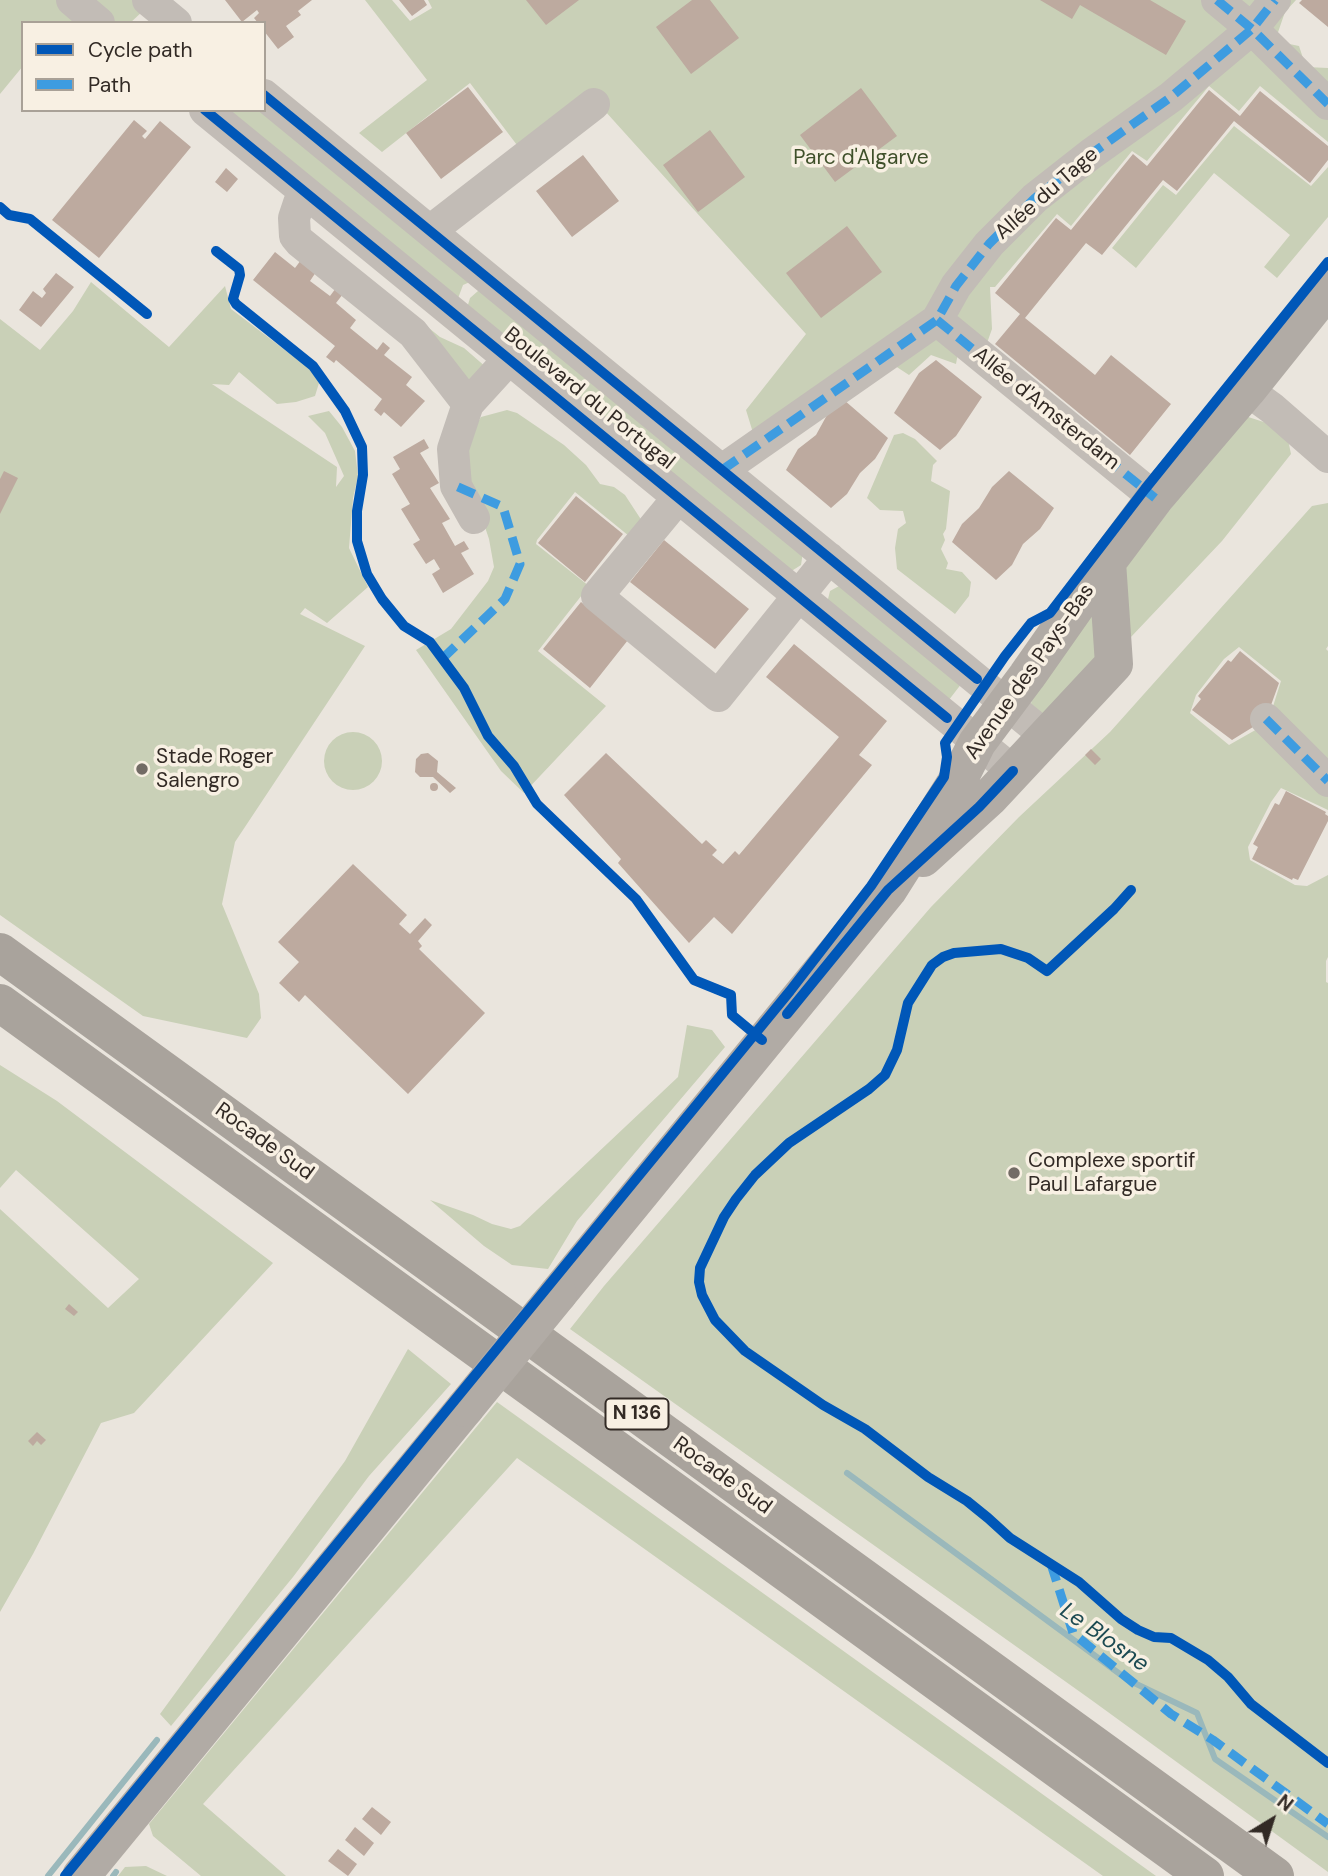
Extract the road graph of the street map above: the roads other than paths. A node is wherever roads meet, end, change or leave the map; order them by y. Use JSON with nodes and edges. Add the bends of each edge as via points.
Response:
{"nodes":[{"id":1,"x":72,"y":0,"type":"edge"},
{"id":2,"x":1217,"y":0,"type":"edge"},
{"id":3,"x":1275,"y":0,"type":"edge"},
{"id":4,"x":97,"y":21,"type":"edge"},
{"id":5,"x":1252,"y":29,"type":"junction"},
{"id":6,"x":266,"y":97,"type":"edge"},
{"id":7,"x":594,"y":104,"type":"dead end"},
{"id":8,"x":1328,"y":104,"type":"edge"},
{"id":9,"x":207,"y":112,"type":"edge"},
{"id":10,"x":306,"y":193,"type":"junction"},
{"id":11,"x":430,"y":231,"type":"junction"},
{"id":12,"x":490,"y":280,"type":"junction"},
{"id":13,"x":1328,"y":289,"type":"edge"},
{"id":14,"x":461,"y":320,"type":"junction"},
{"id":15,"x":937,"y":320,"type":"junction"},
{"id":16,"x":509,"y":359,"type":"junction"},
{"id":17,"x":1247,"y":390,"type":"junction"},
{"id":18,"x":468,"y":404,"type":"junction"},
{"id":19,"x":1328,"y":457,"type":"edge"},
{"id":20,"x":722,"y":470,"type":"junction"},
{"id":21,"x":678,"y":498,"type":"junction"},
{"id":22,"x":1155,"y":498,"type":"junction"},
{"id":23,"x":474,"y":518,"type":"dead end"},
{"id":24,"x":829,"y":558,"type":"junction"},
{"id":25,"x":1107,"y":562,"type":"junction"},
{"id":26,"x":799,"y":596,"type":"junction"},
{"id":27,"x":1007,"y":704,"type":"junction"},
{"id":28,"x":1266,"y":719,"type":"dead end"},
{"id":29,"x":1047,"y":737,"type":"junction"},
{"id":30,"x":977,"y":743,"type":"junction"},
{"id":31,"x":1013,"y":771,"type":"junction"},
{"id":32,"x":1328,"y":781,"type":"edge"},
{"id":33,"x":888,"y":890,"type":"junction"},
{"id":34,"x":0,"y":952,"type":"edge"},
{"id":35,"x":0,"y":1003,"type":"edge"},
{"id":36,"x":81,"y":1876,"type":"edge"},
{"id":37,"x":1205,"y":1876,"type":"edge"},
{"id":38,"x":1275,"y":1876,"type":"edge"}],
"edges":[{"from":1,"to":4,"type":"street"},
{"from":2,"to":5,"type":"street"},
{"from":3,"to":5,"type":"street","name":"Allée du Tage"},
{"from":5,"to":8,"type":"street"},
{"from":5,"to":15,"type":"street","name":"Allée du Tage","via":[[1171,97],[1035,198],[989,244],[956,286]]},
{"from":6,"to":11,"type":"street","name":"Boulevard du Portugal"},
{"from":7,"to":11,"type":"street"},
{"from":9,"to":10,"type":"street","name":"Boulevard du Portugal"},
{"from":10,"to":14,"type":"street","name":"Boulevard du Portugal"},
{"from":10,"to":18,"type":"street","via":[[294,218],[295,236],[413,333]]},
{"from":11,"to":12,"type":"street","name":"Boulevard du Portugal"},
{"from":12,"to":14,"type":"street","via":[[467,293]]},
{"from":12,"to":20,"type":"street","name":"Boulevard du Portugal"},
{"from":13,"to":17,"type":"main road","name":"Avenue des Pays-Bas"},
{"from":14,"to":16,"type":"street","name":"Boulevard du Portugal"},
{"from":15,"to":20,"type":"street","name":"Allée du Tage"},
{"from":15,"to":22,"type":"street","name":"Allée d'Amsterdam"},
{"from":16,"to":18,"type":"street"},
{"from":16,"to":21,"type":"street","name":"Boulevard du Portugal"},
{"from":17,"to":19,"type":"street"},
{"from":17,"to":22,"type":"main road","name":"Avenue des Pays-Bas"},
{"from":18,"to":23,"type":"street","via":[[453,449],[456,486]]},
{"from":20,"to":24,"type":"street","name":"Boulevard du Portugal"},
{"from":21,"to":26,"type":"street","name":"Boulevard du Portugal"},
{"from":21,"to":26,"type":"street","via":[[597,596],[718,695]]},
{"from":22,"to":25,"type":"main road","name":"Avenue des Pays-Bas"},
{"from":24,"to":26,"type":"street"},
{"from":24,"to":27,"type":"street","name":"Boulevard du Portugal"},
{"from":25,"to":27,"type":"main road","name":"Avenue des Pays-Bas"},
{"from":25,"to":29,"type":"main road","name":"Avenue des Pays-Bas","via":[[1114,664]]},
{"from":26,"to":30,"type":"street","name":"Boulevard du Portugal"},
{"from":27,"to":29,"type":"street","name":"Boulevard du Portugal"},
{"from":27,"to":30,"type":"main road","name":"Avenue des Pays-Bas"},
{"from":28,"to":32,"type":"street"},
{"from":29,"to":31,"type":"main road","name":"Avenue des Pays-Bas"},
{"from":30,"to":31,"type":"street","name":"Boulevard du Portugal"},
{"from":30,"to":33,"type":"main road","name":"Avenue des Pays-Bas"},
{"from":31,"to":33,"type":"main road","name":"Avenue des Pays-Bas"},
{"from":33,"to":36,"type":"main road","name":"Avenue des Pays-Bas","bridge":true},
{"from":34,"to":38,"type":"highway","name":"Rocade Sud","number":"N 136"},
{"from":35,"to":37,"type":"highway","name":"Rocade Sud","number":"N 136"}]}
